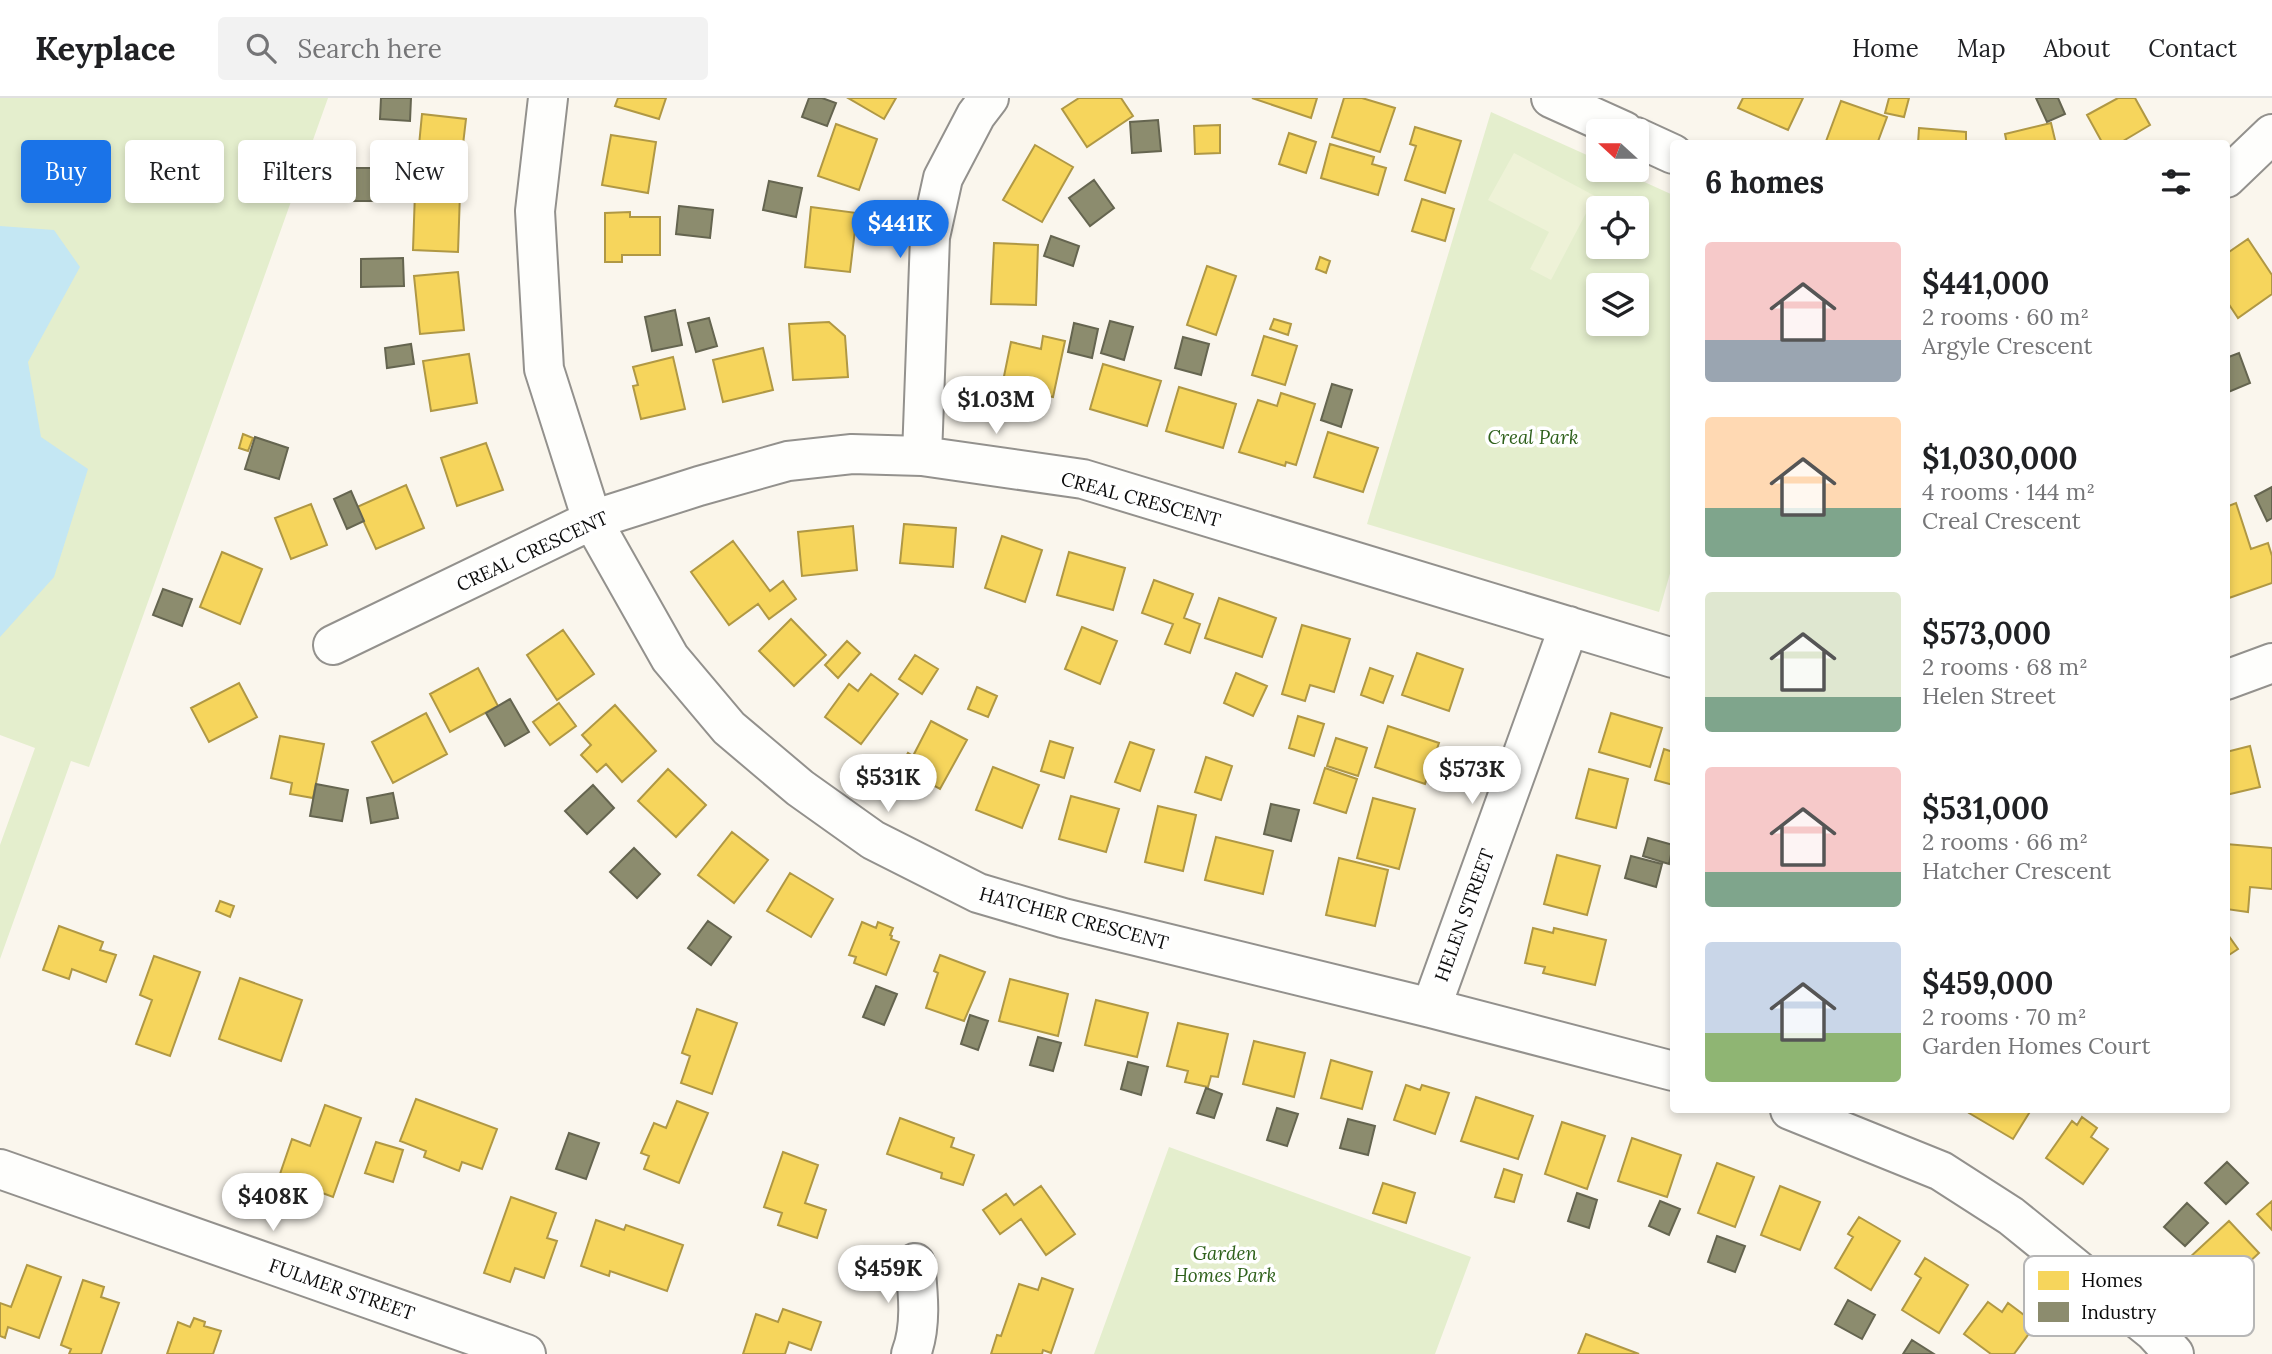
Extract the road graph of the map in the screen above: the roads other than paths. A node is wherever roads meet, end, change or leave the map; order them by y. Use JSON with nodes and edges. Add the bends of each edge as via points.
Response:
{"nodes":[{"id":1,"x":548,"y":98,"type":"edge"},
{"id":2,"x":989,"y":98,"type":"edge"},
{"id":3,"x":1551,"y":98,"type":"edge"},
{"id":4,"x":1597,"y":119,"type":"edge"},
{"id":5,"x":2272,"y":134,"type":"edge"},
{"id":6,"x":1649,"y":143,"type":"edge"},
{"id":7,"x":1670,"y":153,"type":"edge"},
{"id":8,"x":2230,"y":174,"type":"edge"},
{"id":9,"x":922,"y":456,"type":"junction"},
{"id":10,"x":592,"y":520,"type":"junction"},
{"id":11,"x":1569,"y":626,"type":"junction"},
{"id":12,"x":333,"y":645,"type":"dead end"},
{"id":13,"x":1670,"y":656,"type":"edge"},
{"id":14,"x":2272,"y":663,"type":"edge"},
{"id":15,"x":2230,"y":679,"type":"edge"},
{"id":16,"x":1431,"y":1008,"type":"junction"},
{"id":17,"x":1670,"y":1070,"type":"edge"},
{"id":18,"x":1797,"y":1113,"type":"edge"},
{"id":19,"x":0,"y":1170,"type":"edge"},
{"id":20,"x":2060,"y":1256,"type":"edge"},
{"id":21,"x":915,"y":1264,"type":"dead end"},
{"id":22,"x":2158,"y":1336,"type":"edge"},
{"id":23,"x":526,"y":1354,"type":"edge"},
{"id":24,"x":911,"y":1354,"type":"edge"},
{"id":25,"x":2174,"y":1354,"type":"edge"}],
"edges":[{"from":1,"to":10,"type":"street","name":"HATCHER CRESCENT","via":[[535,211],[544,369]]},
{"from":2,"to":9,"type":"street","via":[[943,178],[930,237]]},
{"from":3,"to":4,"type":"street"},
{"from":5,"to":8,"type":"street"},
{"from":6,"to":7,"type":"street"},
{"from":9,"to":10,"type":"street","name":"CREAL CRESCENT","via":[[852,454],[788,461]]},
{"from":9,"to":11,"type":"street","name":"CREAL CRESCENT","via":[[1083,479]]},
{"from":10,"to":12,"type":"street","name":"CREAL CRESCENT"},
{"from":10,"to":16,"type":"street","name":"HATCHER CRESCENT","via":[[670,658],[729,728],[800,788],[873,840],[978,893]]},
{"from":11,"to":13,"type":"street","name":"CREAL CRESCENT"},
{"from":11,"to":16,"type":"street","name":"HELEN STREET"},
{"from":14,"to":15,"type":"street"},
{"from":16,"to":17,"type":"street","name":"HATCHER CRESCENT"},
{"from":18,"to":20,"type":"street","via":[[1941,1171],[2011,1216]]},
{"from":19,"to":23,"type":"street","name":"FULMER STREET"},
{"from":21,"to":24,"type":"street","via":[[919,1294]]},
{"from":22,"to":25,"type":"street"}]}
